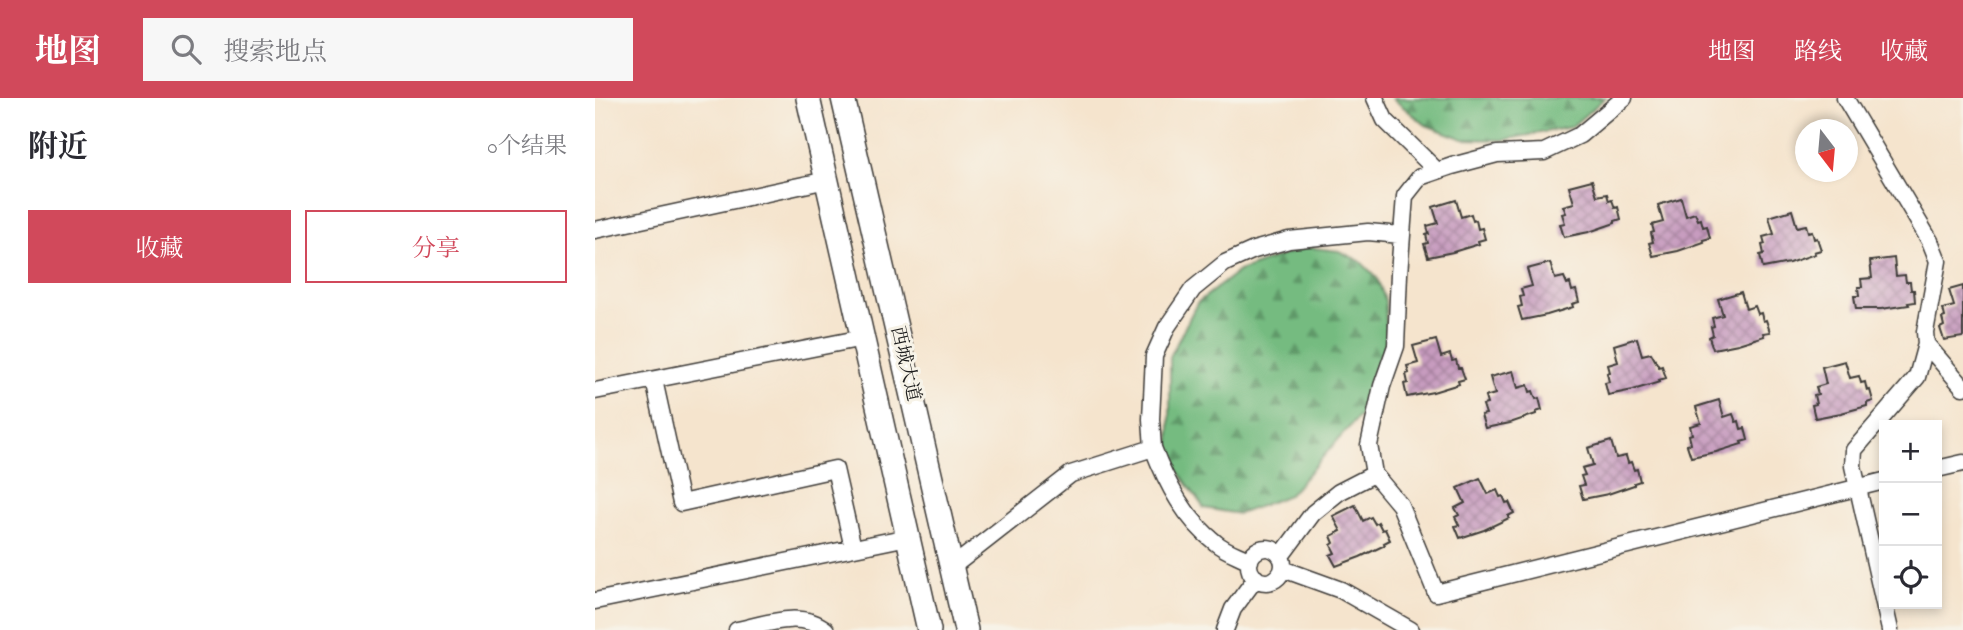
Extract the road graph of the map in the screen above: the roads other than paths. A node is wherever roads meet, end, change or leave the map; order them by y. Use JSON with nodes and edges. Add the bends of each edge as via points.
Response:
{"nodes":[{"id":1,"x":808,"y":98,"type":"edge"},
{"id":2,"x":843,"y":98,"type":"edge"},
{"id":3,"x":1375,"y":98,"type":"edge"},
{"id":4,"x":1624,"y":98,"type":"edge"},
{"id":5,"x":1845,"y":98,"type":"edge"},
{"id":6,"x":1437,"y":171,"type":"junction"},
{"id":7,"x":827,"y":180,"type":"junction"},
{"id":8,"x":595,"y":230,"type":"edge"},
{"id":9,"x":1401,"y":235,"type":"junction"},
{"id":10,"x":863,"y":338,"type":"junction"},
{"id":11,"x":1926,"y":344,"type":"junction"},
{"id":12,"x":654,"y":380,"type":"junction"},
{"id":13,"x":1963,"y":387,"type":"edge"},
{"id":14,"x":595,"y":391,"type":"edge"},
{"id":15,"x":1153,"y":448,"type":"junction"},
{"id":16,"x":1963,"y":464,"type":"edge"},
{"id":17,"x":1942,"y":468,"type":"edge"},
{"id":18,"x":1374,"y":474,"type":"junction"},
{"id":19,"x":1879,"y":482,"type":"edge"},
{"id":20,"x":1857,"y":487,"type":"junction"},
{"id":21,"x":908,"y":537,"type":"junction"},
{"id":22,"x":853,"y":548,"type":"junction"},
{"id":23,"x":1250,"y":561,"type":"junction"},
{"id":24,"x":1282,"y":562,"type":"junction"},
{"id":25,"x":952,"y":567,"type":"junction"},
{"id":26,"x":1257,"y":578,"type":"junction"},
{"id":27,"x":595,"y":601,"type":"edge"},
{"id":28,"x":737,"y":630,"type":"edge"},
{"id":29,"x":826,"y":630,"type":"edge"},
{"id":30,"x":929,"y":630,"type":"edge"},
{"id":31,"x":966,"y":630,"type":"edge"},
{"id":32,"x":1225,"y":630,"type":"edge"},
{"id":33,"x":1411,"y":630,"type":"edge"},
{"id":34,"x":1890,"y":630,"type":"edge"}],
"edges":[{"from":1,"to":7,"type":"highway","name":"西城大道"},
{"from":2,"to":25,"type":"highway","name":"西城大道"},
{"from":3,"to":6,"type":"street","via":[[1385,120]]},
{"from":4,"to":6,"type":"street","via":[[1580,135],[1545,152],[1497,154]]},
{"from":5,"to":11,"type":"street","via":[[1938,261]]},
{"from":6,"to":9,"type":"street","via":[[1420,177],[1405,196]]},
{"from":7,"to":8,"type":"street"},
{"from":7,"to":10,"type":"highway","name":"西城大道"},
{"from":9,"to":15,"type":"street","via":[[1368,232],[1289,240],[1225,263],[1193,289],[1154,356]]},
{"from":9,"to":18,"type":"street","via":[[1396,346],[1369,445]]},
{"from":10,"to":12,"type":"street"},
{"from":10,"to":21,"type":"highway","name":"西城大道"},
{"from":11,"to":13,"type":"street"},
{"from":11,"to":20,"type":"street","via":[[1917,377],[1854,450]]},
{"from":12,"to":14,"type":"street"},
{"from":12,"to":22,"type":"street","via":[[681,503],[835,469]]},
{"from":15,"to":23,"type":"street","via":[[1187,514],[1217,544]]},
{"from":15,"to":25,"type":"street","via":[[1071,474]]},
{"from":16,"to":17,"type":"street"},
{"from":18,"to":20,"type":"street","via":[[1400,505],[1436,593]]},
{"from":18,"to":24,"type":"street","via":[[1339,492],[1313,513]]},
{"from":19,"to":20,"type":"street"},
{"from":20,"to":34,"type":"street"},
{"from":21,"to":22,"type":"street"},
{"from":21,"to":30,"type":"highway","name":"西城大道"},
{"from":22,"to":27,"type":"street"},
{"from":23,"to":24,"type":"street","via":[[1264,548],[1271,548]]},
{"from":23,"to":26,"type":"street"},
{"from":24,"to":26,"type":"street","via":[[1275,579]]},
{"from":24,"to":33,"type":"street"},
{"from":25,"to":31,"type":"highway","name":"西城大道"},
{"from":26,"to":32,"type":"street","via":[[1233,609]]},
{"from":28,"to":29,"type":"street","via":[[795,618]]}]}
